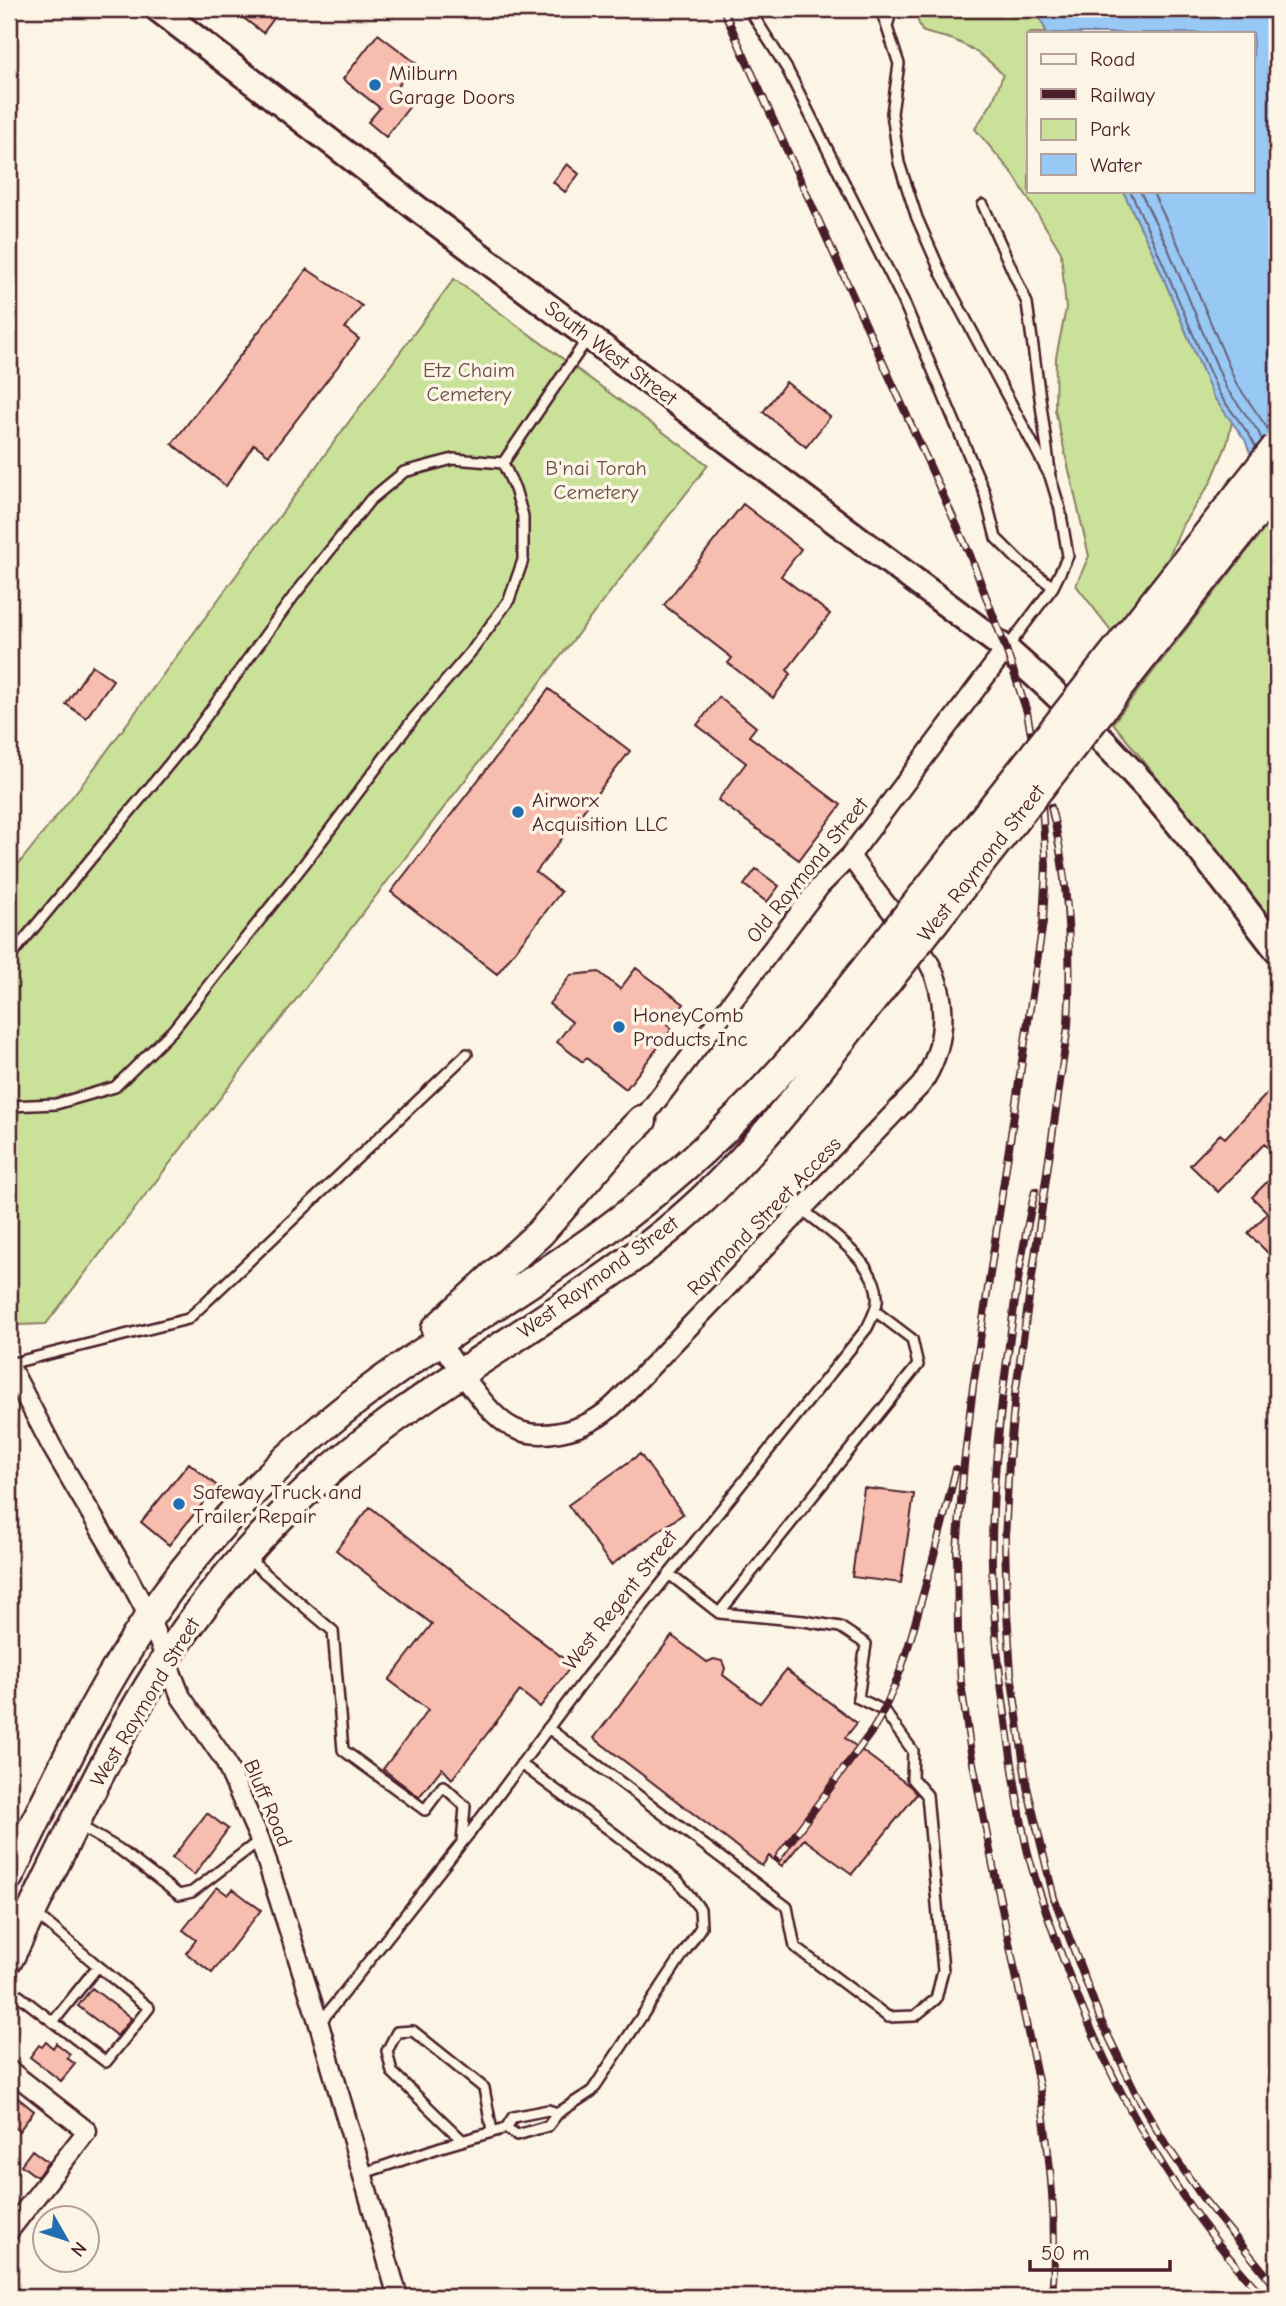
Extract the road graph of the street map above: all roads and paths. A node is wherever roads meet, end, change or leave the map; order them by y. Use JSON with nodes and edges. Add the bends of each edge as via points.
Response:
{"nodes":[{"id":1,"x":158,"y":9,"type":"edge"},
{"id":2,"x":749,"y":9,"type":"edge"},
{"id":3,"x":881,"y":9,"type":"edge"},
{"id":4,"x":892,"y":9,"type":"edge"},
{"id":5,"x":887,"y":26,"type":"junction"},
{"id":6,"x":983,"y":205,"type":"dead end"},
{"id":7,"x":589,"y":337,"type":"junction"},
{"id":8,"x":1277,"y":446,"type":"edge"},
{"id":9,"x":503,"y":463,"type":"junction"},
{"id":10,"x":1050,"y":476,"type":"junction"},
{"id":11,"x":1277,"y":487,"type":"edge"},
{"id":12,"x":1053,"y":587,"type":"junction"},
{"id":13,"x":1006,"y":649,"type":"junction"},
{"id":14,"x":850,"y":856,"type":"junction"},
{"id":15,"x":1277,"y":950,"type":"edge"},
{"id":16,"x":9,"y":958,"type":"edge"},
{"id":17,"x":855,"y":1002,"type":"junction"},
{"id":18,"x":467,"y":1054,"type":"dead end"},
{"id":19,"x":9,"y":1106,"type":"edge"},
{"id":20,"x":642,"y":1120,"type":"joint"},
{"id":21,"x":802,"y":1209,"type":"junction"},
{"id":22,"x":874,"y":1311,"type":"junction"},
{"id":23,"x":440,"y":1342,"type":"junction"},
{"id":24,"x":9,"y":1364,"type":"edge"},
{"id":25,"x":460,"y":1373,"type":"junction"},
{"id":26,"x":379,"y":1382,"type":"junction"},
{"id":27,"x":244,"y":1556,"type":"junction"},
{"id":28,"x":669,"y":1574,"type":"junction"},
{"id":29,"x":719,"y":1613,"type":"junction"},
{"id":30,"x":149,"y":1618,"type":"junction"},
{"id":31,"x":167,"y":1659,"type":"junction"},
{"id":32,"x":548,"y":1728,"type":"junction"},
{"id":33,"x":521,"y":1764,"type":"junction"},
{"id":34,"x":76,"y":1823,"type":"junction"},
{"id":35,"x":260,"y":1840,"type":"junction"},
{"id":36,"x":462,"y":1842,"type":"junction"},
{"id":37,"x":9,"y":1876,"type":"edge"},
{"id":38,"x":32,"y":1911,"type":"junction"},
{"id":39,"x":9,"y":1958,"type":"edge"},
{"id":40,"x":98,"y":1966,"type":"junction"},
{"id":41,"x":9,"y":1988,"type":"edge"},
{"id":42,"x":53,"y":2022,"type":"junction"},
{"id":43,"x":319,"y":2024,"type":"junction"},
{"id":44,"x":9,"y":2070,"type":"edge"},
{"id":45,"x":558,"y":2113,"type":"junction"},
{"id":46,"x":506,"y":2128,"type":"junction"},
{"id":47,"x":492,"y":2131,"type":"junction"},
{"id":48,"x":462,"y":2140,"type":"junction"},
{"id":49,"x":361,"y":2174,"type":"junction"},
{"id":50,"x":9,"y":2231,"type":"edge"},
{"id":51,"x":398,"y":2297,"type":"edge"}],
"edges":[{"from":1,"to":7,"type":"main road","name":"South West Street"},
{"from":2,"to":12,"type":"lane","via":[[787,69],[903,300],[984,491],[996,538]]},
{"from":3,"to":5,"type":"lane"},
{"from":4,"to":5,"type":"lane"},
{"from":5,"to":10,"type":"lane","via":[[899,64],[892,113],[899,163],[917,218],[942,275]]},
{"from":6,"to":10,"type":"lane","via":[[1027,303]]},
{"from":7,"to":9,"type":"lane"},
{"from":7,"to":13,"type":"main road","name":"South West Street"},
{"from":8,"to":17,"type":"main road","name":"West Raymond Street","bridge":true},
{"from":9,"to":16,"type":"lane","via":[[453,459],[404,472],[370,500],[189,740]]},
{"from":9,"to":19,"type":"lane","via":[[523,516],[523,560],[509,600],[474,648],[154,1049],[115,1087],[56,1104]]},
{"from":10,"to":12,"type":"lane","via":[[1068,556]]},
{"from":11,"to":17,"type":"main road","name":"West Raymond Street","bridge":true},
{"from":12,"to":13,"type":"lane"},
{"from":13,"to":14,"type":"street","name":"Old Raymond Street"},
{"from":13,"to":15,"type":"main road","name":"South West Street","via":[[1137,776]]},
{"from":14,"to":20,"type":"street","name":"Old Raymond Street","via":[[820,886]]},
{"from":14,"to":21,"type":"street","name":"Raymond Street Access","via":[[931,968],[942,1006],[940,1044],[921,1085]]},
{"from":17,"to":23,"type":"main road","name":"West Raymond Street","via":[[816,1032],[757,1098],[678,1174],[603,1233]]},
{"from":17,"to":25,"type":"main road","name":"West Raymond Street","via":[[772,1128],[711,1191],[597,1282]]},
{"from":18,"to":24,"type":"lane","via":[[188,1319]]},
{"from":20,"to":26,"type":"main road","via":[[517,1257]]},
{"from":21,"to":22,"type":"lane","via":[[868,1270],[877,1292]]},
{"from":21,"to":25,"type":"street","name":"Raymond Street Access","via":[[595,1420],[555,1433],[517,1431],[493,1415]]},
{"from":22,"to":28,"type":"lane","name":"West Regent Street","via":[[859,1339]]},
{"from":22,"to":29,"type":"lane","via":[[912,1339],[918,1364]]},
{"from":23,"to":25,"type":"street","name":"Raymond Street Access"},
{"from":23,"to":26,"type":"main road","name":"West Raymond Street"},
{"from":24,"to":30,"type":"street","name":"Bluff Road"},
{"from":25,"to":27,"type":"main road","name":"West Raymond Street","via":[[342,1459]]},
{"from":26,"to":30,"type":"main road","name":"West Raymond Street","via":[[251,1493]]},
{"from":27,"to":31,"type":"main road","name":"West Raymond Street"},
{"from":27,"to":36,"type":"lane","via":[[333,1632],[343,1750],[425,1810],[443,1786],[465,1807]]},
{"from":28,"to":29,"type":"lane"},
{"from":28,"to":32,"type":"lane","name":"West Regent Street"},
{"from":29,"to":32,"type":"lane","via":[[840,1627],[866,1644],[858,1698],[884,1711],[898,1729],[913,1751],[912,1778],[927,1795],[943,1970],[936,1998],[915,2016],[888,2017],[795,1947],[787,1907]]},
{"from":30,"to":31,"type":"street","name":"Bluff Road"},
{"from":30,"to":37,"type":"main road","name":"West Raymond Street","via":[[58,1776]]},
{"from":31,"to":34,"type":"main road","name":"West Raymond Street"},
{"from":31,"to":35,"type":"street","name":"Bluff Road","via":[[181,1697],[224,1759]]},
{"from":32,"to":33,"type":"lane","name":"West Regent Street"},
{"from":33,"to":36,"type":"lane","name":"West Regent Street"},
{"from":33,"to":45,"type":"lane","via":[[678,1881],[700,1909],[701,1927],[592,2091]]},
{"from":34,"to":35,"type":"lane","via":[[179,1895],[192,1892]]},
{"from":34,"to":38,"type":"main road","name":"West Raymond Street"},
{"from":35,"to":43,"type":"street","name":"Bluff Road"},
{"from":36,"to":43,"type":"lane","name":"West Regent Street"},
{"from":38,"to":39,"type":"main road","name":"West Raymond Street"},
{"from":38,"to":40,"type":"lane"},
{"from":40,"to":42,"type":"lane"},
{"from":40,"to":42,"type":"lane","via":[[149,2008],[106,2062]]},
{"from":41,"to":42,"type":"lane"},
{"from":43,"to":49,"type":"street","name":"Bluff Road"},
{"from":44,"to":50,"type":"street","via":[[87,2131]]},
{"from":45,"to":46,"type":"lane","via":[[548,2110],[513,2117]]},
{"from":45,"to":46,"type":"lane","via":[[548,2126],[517,2135]]},
{"from":46,"to":47,"type":"lane"},
{"from":47,"to":48,"type":"lane"},
{"from":47,"to":48,"type":"lane","via":[[484,2088],[413,2031],[397,2032],[387,2052],[392,2072]]},
{"from":48,"to":49,"type":"lane"},
{"from":49,"to":51,"type":"street","name":"Bluff Road"}]}
